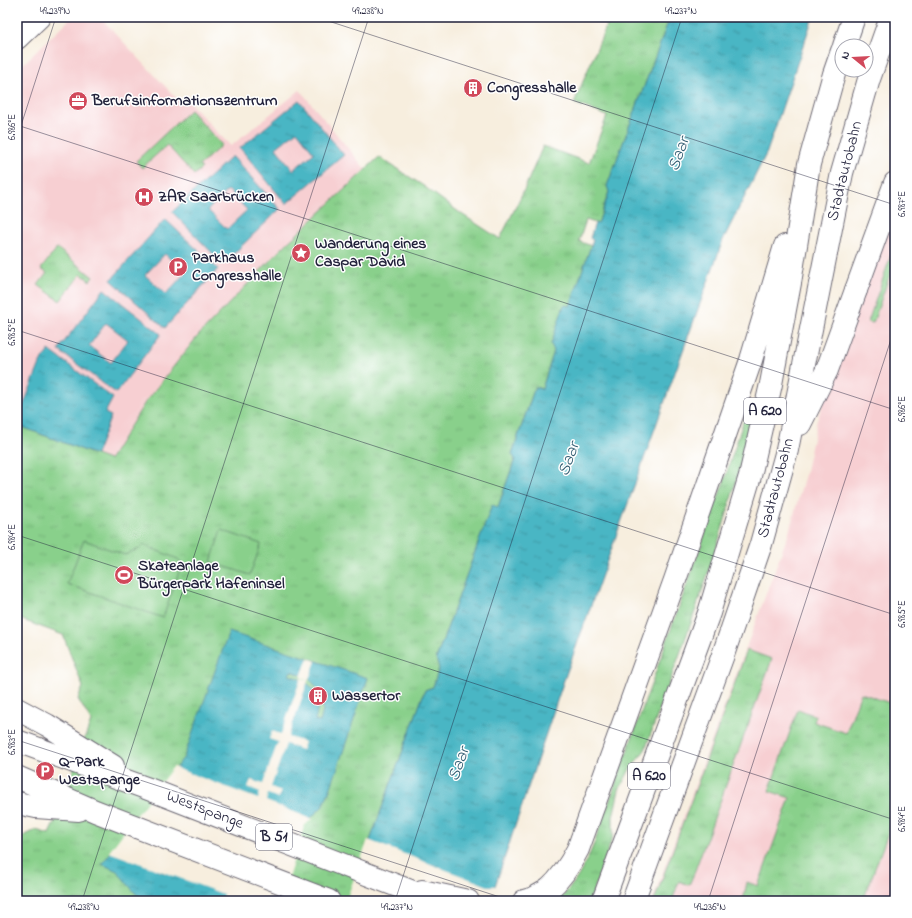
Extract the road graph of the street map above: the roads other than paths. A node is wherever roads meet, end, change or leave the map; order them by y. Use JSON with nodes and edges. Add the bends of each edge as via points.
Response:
{"nodes":[{"id":1,"x":40,"y":17,"type":"edge"},
{"id":2,"x":854,"y":17,"type":"edge"},
{"id":3,"x":891,"y":17,"type":"edge"},
{"id":4,"x":17,"y":38,"type":"edge"},
{"id":5,"x":847,"y":38,"type":"edge"},
{"id":6,"x":834,"y":74,"type":"edge"},
{"id":7,"x":809,"y":164,"type":"junction"},
{"id":8,"x":895,"y":183,"type":"edge"},
{"id":9,"x":787,"y":450,"type":"junction"},
{"id":10,"x":17,"y":709,"type":"edge"},
{"id":11,"x":17,"y":741,"type":"edge"},
{"id":12,"x":17,"y":777,"type":"edge"},
{"id":13,"x":146,"y":788,"type":"junction"},
{"id":14,"x":17,"y":802,"type":"edge"},
{"id":15,"x":94,"y":811,"type":"junction"},
{"id":16,"x":401,"y":887,"type":"junction"},
{"id":17,"x":329,"y":901,"type":"edge"},
{"id":18,"x":436,"y":901,"type":"edge"},
{"id":19,"x":468,"y":901,"type":"edge"},
{"id":20,"x":524,"y":901,"type":"edge"},
{"id":21,"x":603,"y":901,"type":"edge"},
{"id":22,"x":633,"y":901,"type":"edge"}],
"edges":[{"from":1,"to":4,"type":"main road"},
{"from":2,"to":5,"type":"main road"},
{"from":3,"to":9,"type":"main road","name":"Stadtautobahn","number":"A 620","via":[[869,79],[842,173]]},
{"from":6,"to":7,"type":"main road","name":"Stadtautobahn","number":"A 620"},
{"from":7,"to":20,"type":"main road","via":[[751,360],[578,849],[557,882],[548,890]]},
{"from":7,"to":21,"type":"main road","name":"Stadtautobahn","number":"A 620","via":[[771,384],[750,476],[707,620]]},
{"from":8,"to":9,"type":"main road","via":[[827,370]]},
{"from":9,"to":22,"type":"main road","name":"Stadtautobahn","number":"A 620","via":[[761,544],[724,655]]},
{"from":10,"to":13,"type":"main road","via":[[82,746]]},
{"from":11,"to":13,"type":"main road","name":"Westspange"},
{"from":12,"to":15,"type":"main road"},
{"from":13,"to":16,"type":"main road","name":"Westspange","number":"B 51"},
{"from":14,"to":15,"type":"main road","via":[[36,807]]},
{"from":15,"to":17,"type":"main road","number":"B 51"},
{"from":16,"to":18,"type":"main road","name":"Westspange","number":"B 51"},
{"from":16,"to":19,"type":"main road"}]}
